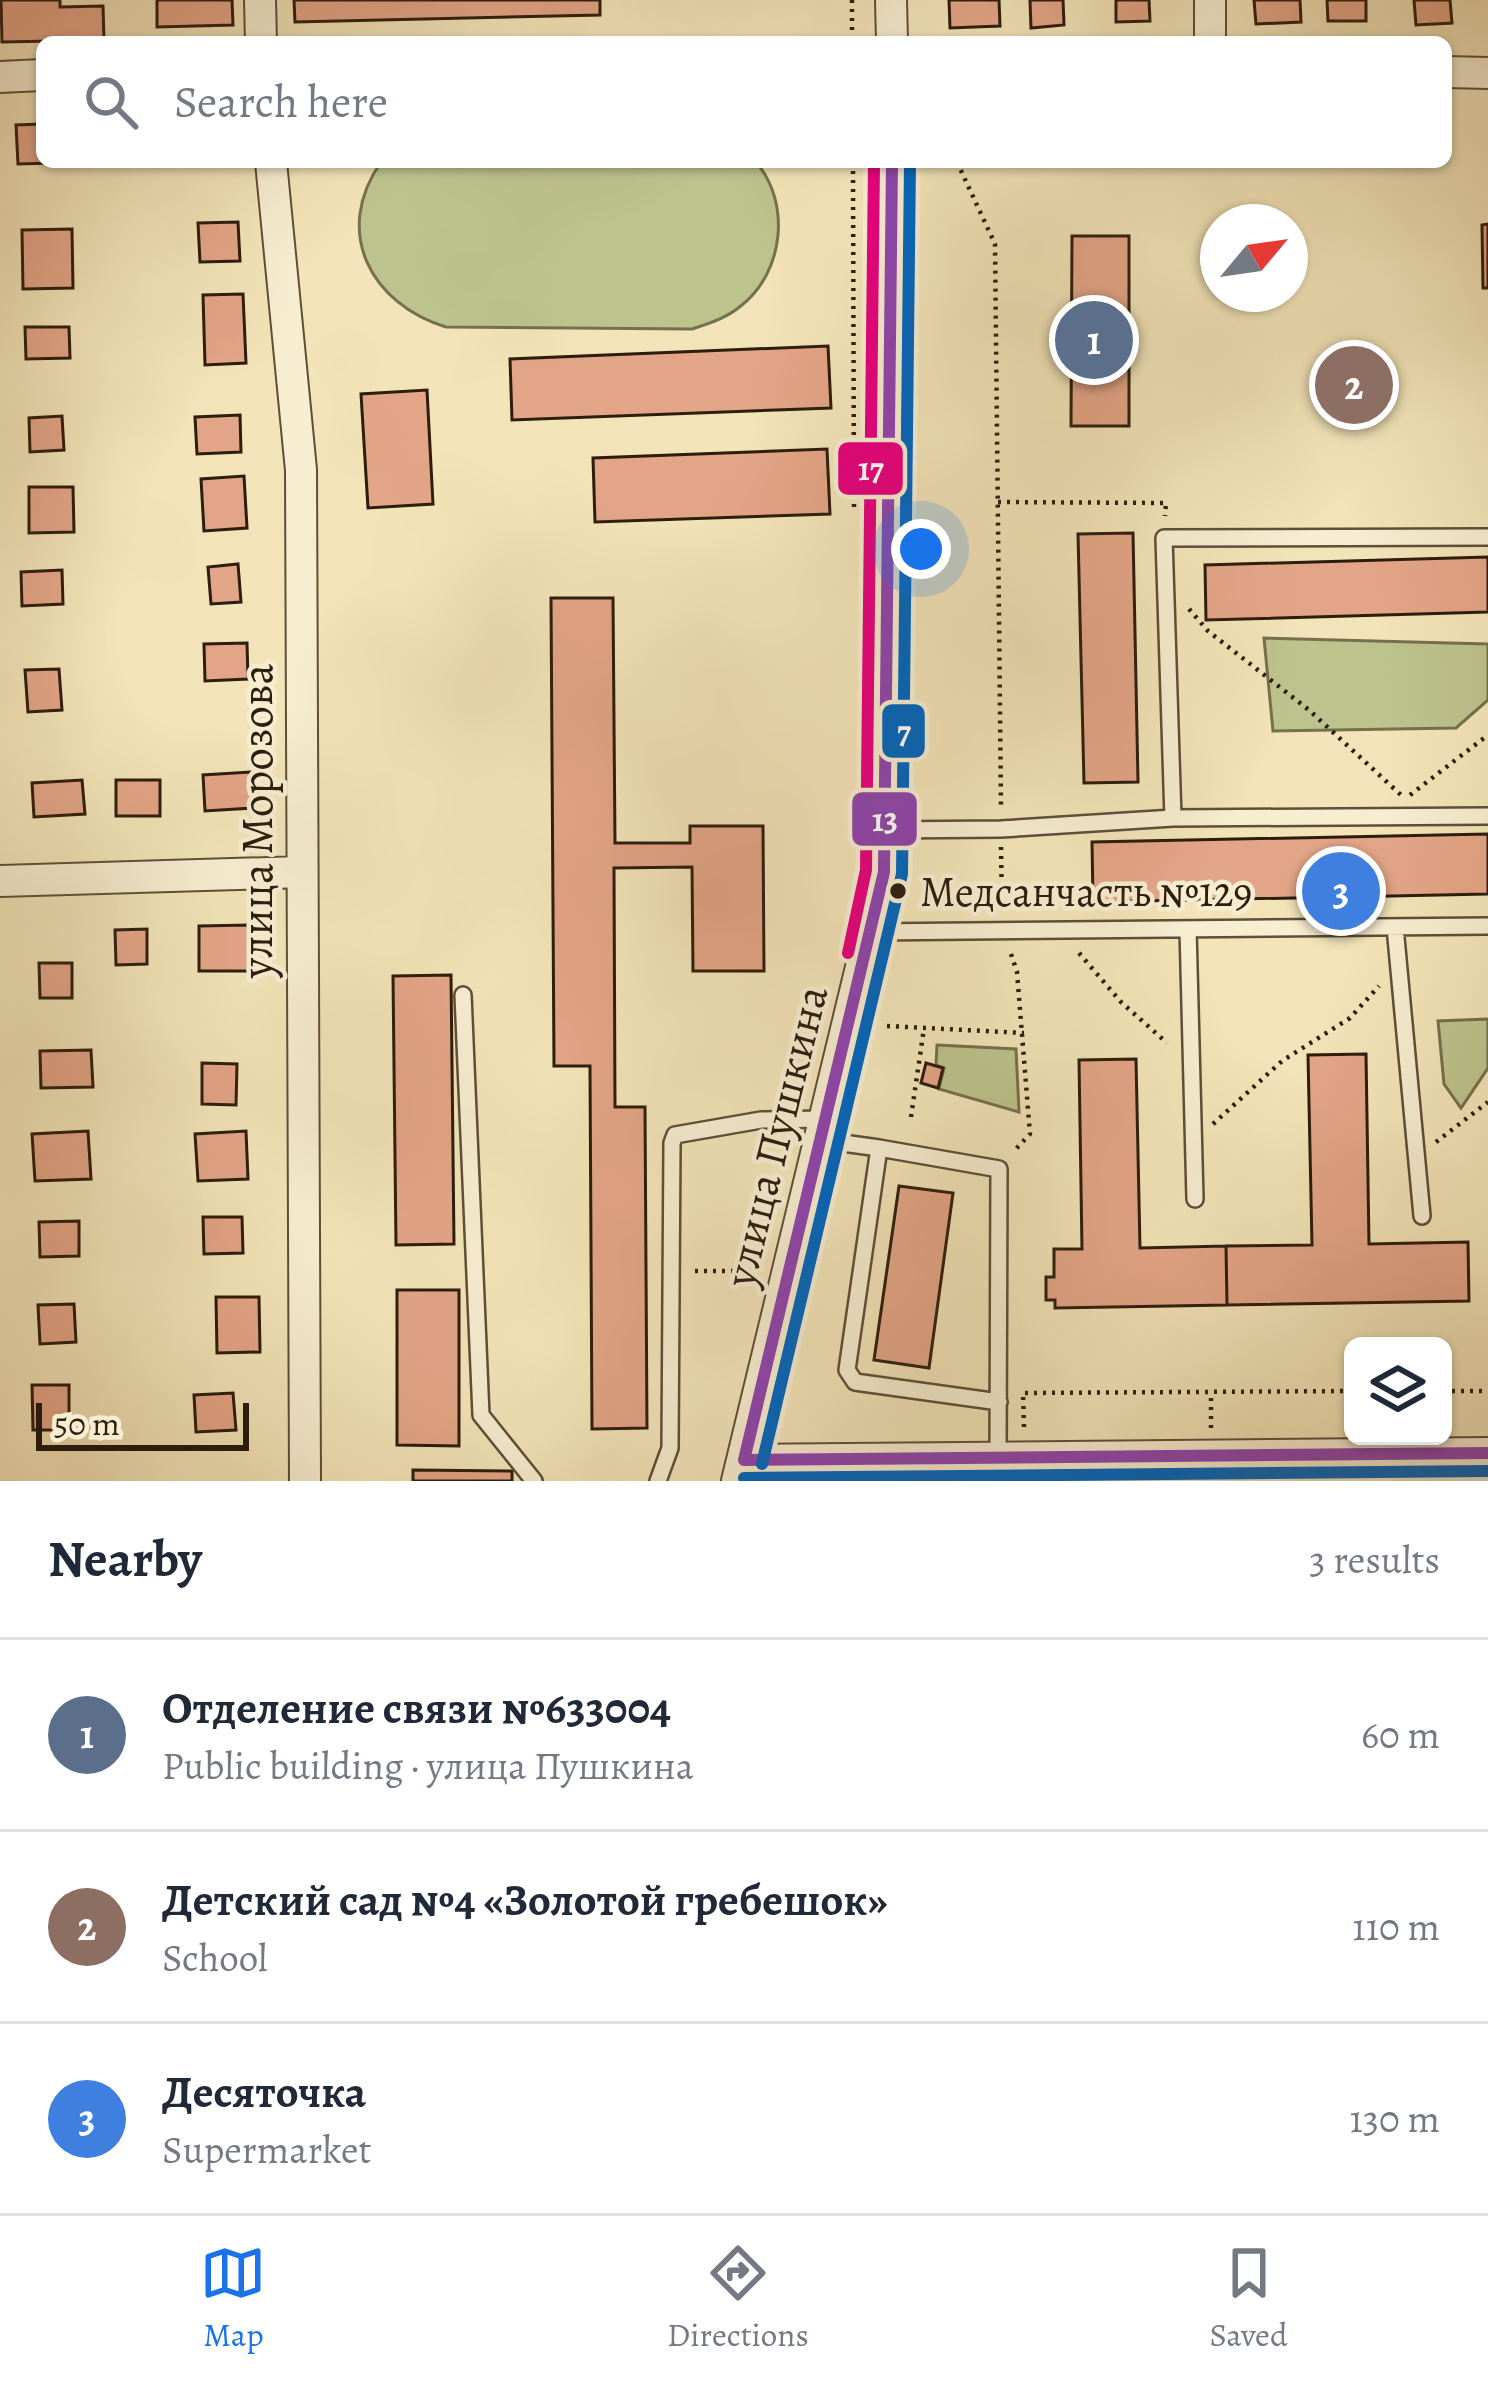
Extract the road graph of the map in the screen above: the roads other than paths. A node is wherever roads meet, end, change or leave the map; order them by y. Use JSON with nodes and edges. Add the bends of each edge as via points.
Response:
{"nodes":[{"id":1,"x":260,"y":0,"type":"edge"},
{"id":2,"x":891,"y":0,"type":"edge"},
{"id":3,"x":1210,"y":0,"type":"edge"},
{"id":4,"x":261,"y":36,"type":"edge"},
{"id":5,"x":892,"y":36,"type":"edge"},
{"id":6,"x":1210,"y":36,"type":"edge"},
{"id":7,"x":1452,"y":72,"type":"edge"},
{"id":8,"x":1488,"y":73,"type":"edge"},
{"id":9,"x":36,"y":74,"type":"edge"},
{"id":10,"x":0,"y":77,"type":"edge"},
{"id":11,"x":272,"y":168,"type":"edge"},
{"id":12,"x":892,"y":168,"type":"edge"},
{"id":13,"x":1488,"y":537,"type":"edge"},
{"id":14,"x":1488,"y":816,"type":"edge"},
{"id":15,"x":1173,"y":818,"type":"junction"},
{"id":16,"x":885,"y":830,"type":"junction"},
{"id":17,"x":302,"y":872,"type":"junction"},
{"id":18,"x":0,"y":881,"type":"edge"},
{"id":19,"x":1488,"y":926,"type":"edge"},
{"id":20,"x":1395,"y":927,"type":"junction"},
{"id":21,"x":1188,"y":929,"type":"junction"},
{"id":22,"x":871,"y":932,"type":"junction"},
{"id":23,"x":464,"y":995,"type":"dead end"},
{"id":24,"x":824,"y":1129,"type":"junction"},
{"id":25,"x":879,"y":1148,"type":"junction"},
{"id":26,"x":1195,"y":1199,"type":"dead end"},
{"id":27,"x":1422,"y":1216,"type":"dead end"},
{"id":28,"x":999,"y":1402,"type":"junction"},
{"id":29,"x":1488,"y":1454,"type":"edge"},
{"id":30,"x":1012,"y":1458,"type":"junction"},
{"id":31,"x":741,"y":1470,"type":"edge"},
{"id":32,"x":304,"y":1481,"type":"edge"},
{"id":33,"x":534,"y":1481,"type":"edge"},
{"id":34,"x":658,"y":1481,"type":"edge"}],
"edges":[{"from":1,"to":4,"type":"street"},
{"from":2,"to":5,"type":"street"},
{"from":3,"to":6,"type":"street"},
{"from":7,"to":8,"type":"street"},
{"from":9,"to":10,"type":"street"},
{"from":11,"to":17,"type":"street","name":"улица Морозова","via":[[301,470]]},
{"from":12,"to":16,"type":"street","name":"улица Пушкина"},
{"from":13,"to":15,"type":"lane","via":[[1164,538]]},
{"from":14,"to":15,"type":"lane"},
{"from":15,"to":16,"type":"lane"},
{"from":16,"to":22,"type":"street","name":"улица Пушкина"},
{"from":17,"to":18,"type":"street"},
{"from":17,"to":32,"type":"street","name":"улица Морозова"},
{"from":19,"to":20,"type":"lane"},
{"from":20,"to":21,"type":"lane"},
{"from":20,"to":27,"type":"lane"},
{"from":21,"to":22,"type":"lane"},
{"from":21,"to":26,"type":"lane"},
{"from":22,"to":24,"type":"street","name":"улица Пушкина"},
{"from":23,"to":33,"type":"lane","via":[[481,1415]]},
{"from":24,"to":25,"type":"lane"},
{"from":24,"to":31,"type":"street","name":"улица Пушкина"},
{"from":24,"to":34,"type":"lane","via":[[761,1120],[675,1135],[670,1448]]},
{"from":25,"to":28,"type":"lane","via":[[999,1169]]},
{"from":25,"to":28,"type":"lane","via":[[850,1377]]},
{"from":28,"to":30,"type":"lane"},
{"from":29,"to":30,"type":"street"},
{"from":30,"to":31,"type":"street"}]}
